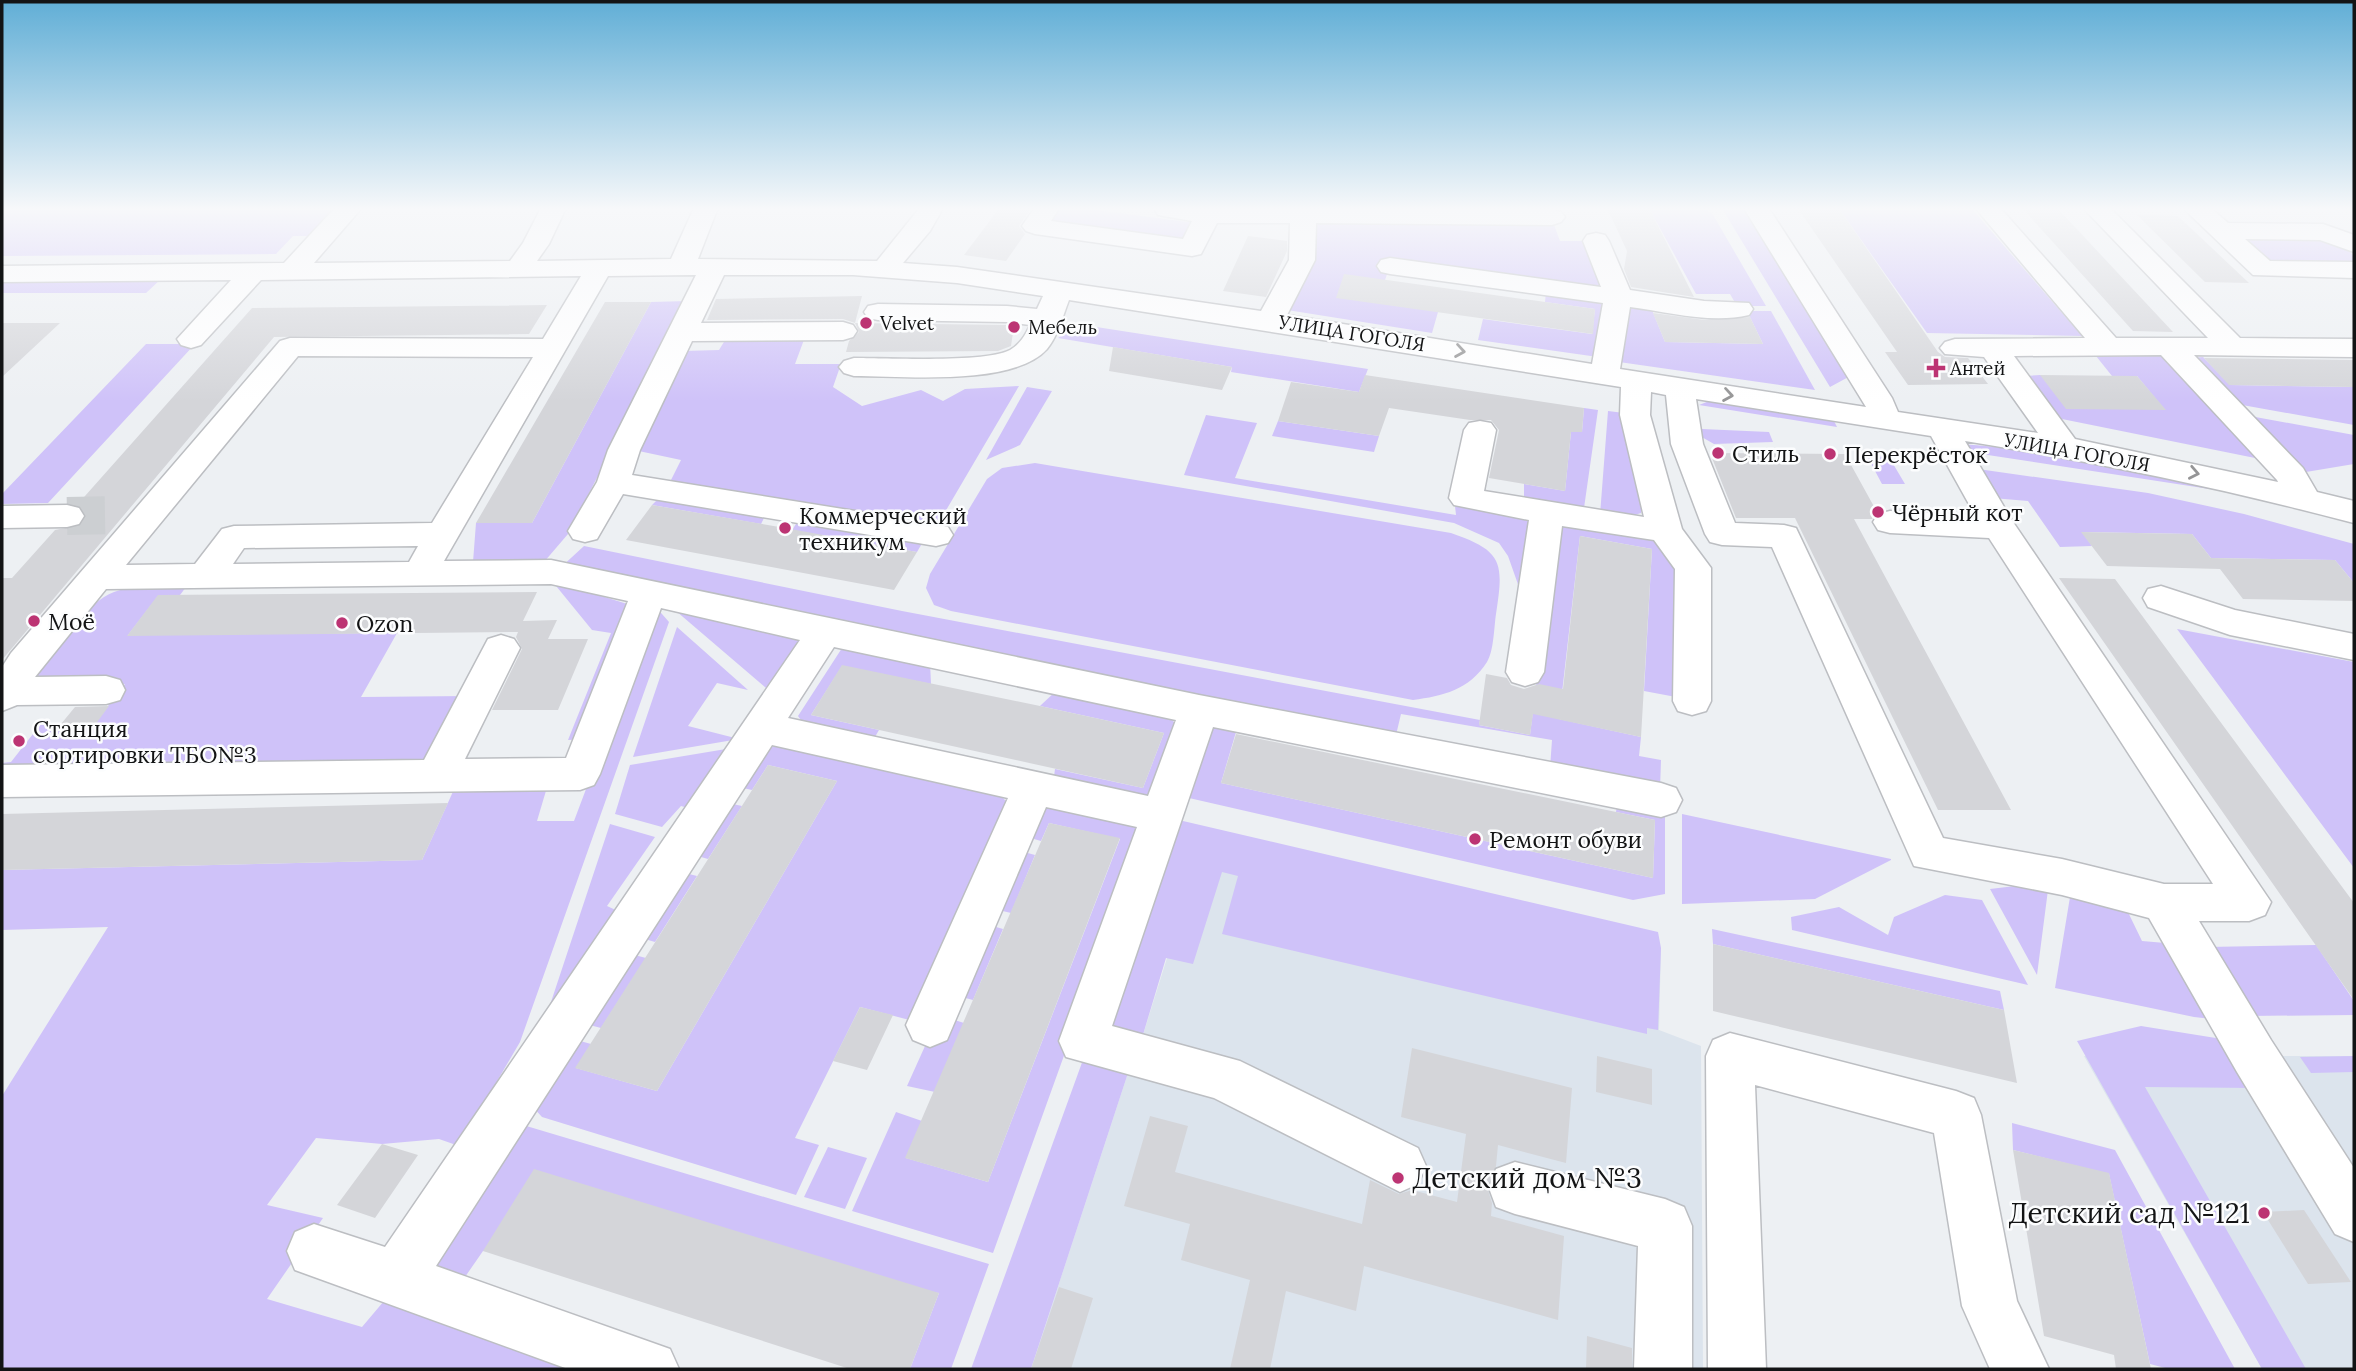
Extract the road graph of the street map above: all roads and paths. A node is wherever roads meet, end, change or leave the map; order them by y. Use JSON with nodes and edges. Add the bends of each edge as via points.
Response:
{"nodes":[{"id":1,"x":251,"y":274,"type":"edge"},
{"id":2,"x":596,"y":274,"type":"edge"},
{"id":3,"x":711,"y":274,"type":"edge"},
{"id":4,"x":770,"y":274,"type":"edge"},
{"id":5,"x":844,"y":274,"type":"edge"},
{"id":6,"x":933,"y":274,"type":"edge"},
{"id":7,"x":1295,"y":274,"type":"edge"},
{"id":8,"x":1451,"y":274,"type":"edge"},
{"id":9,"x":1609,"y":274,"type":"edge"},
{"id":10,"x":1798,"y":274,"type":"edge"},
{"id":11,"x":2045,"y":274,"type":"edge"},
{"id":12,"x":2161,"y":274,"type":"edge"},
{"id":13,"x":1060,"y":290,"type":"junction"},
{"id":14,"x":1618,"y":296,"type":"junction"},
{"id":15,"x":1739,"y":309,"type":"dead end"},
{"id":16,"x":878,"y":312,"type":"dead end"},
{"id":17,"x":1045,"y":319,"type":"junction"},
{"id":18,"x":1270,"y":321,"type":"junction"},
{"id":19,"x":843,"y":331,"type":"dead end"},
{"id":20,"x":682,"y":332,"type":"junction"},
{"id":21,"x":191,"y":339,"type":"dead end"},
{"id":22,"x":2169,"y":346,"type":"junction"},
{"id":23,"x":2232,"y":346,"type":"junction"},
{"id":24,"x":2108,"y":347,"type":"junction"},
{"id":25,"x":554,"y":348,"type":"junction"},
{"id":26,"x":1955,"y":348,"type":"dead end"},
{"id":27,"x":1993,"y":348,"type":"junction"},
{"id":28,"x":2354,"y":348,"type":"edge"},
{"id":29,"x":854,"y":367,"type":"dead end"},
{"id":30,"x":1620,"y":377,"type":"junction"},
{"id":31,"x":1681,"y":388,"type":"junction"},
{"id":32,"x":1886,"y":419,"type":"junction"},
{"id":33,"x":1480,"y":430,"type":"dead end"},
{"id":34,"x":1944,"y":430,"type":"junction"},
{"id":35,"x":2064,"y":447,"type":"junction"},
{"id":36,"x":613,"y":482,"type":"junction"},
{"id":37,"x":2304,"y":498,"type":"junction"},
{"id":38,"x":2354,"y":512,"type":"edge"},
{"id":39,"x":1547,"y":513,"type":"junction"},
{"id":40,"x":67,"y":516,"type":"tunnel mouth"},
{"id":41,"x":2,"y":517,"type":"edge"},
{"id":42,"x":1890,"y":522,"type":"dead end"},
{"id":43,"x":1999,"y":527,"type":"junction"},
{"id":44,"x":585,"y":531,"type":"dead end"},
{"id":45,"x":1665,"y":531,"type":"junction"},
{"id":46,"x":443,"y":534,"type":"junction"},
{"id":47,"x":936,"y":535,"type":"dead end"},
{"id":48,"x":420,"y":572,"type":"junction"},
{"id":49,"x":205,"y":576,"type":"junction"},
{"id":50,"x":97,"y":577,"type":"junction"},
{"id":51,"x":649,"y":593,"type":"junction"},
{"id":52,"x":2161,"y":598,"type":"dead end"},
{"id":53,"x":825,"y":632,"type":"junction"},
{"id":54,"x":2354,"y":647,"type":"edge"},
{"id":55,"x":501,"y":648,"type":"dead end"},
{"id":56,"x":1525,"y":672,"type":"dead end"},
{"id":57,"x":9,"y":679,"type":"edge"},
{"id":58,"x":106,"y":690,"type":"dead end"},
{"id":59,"x":1692,"y":701,"type":"dead end"},
{"id":60,"x":1199,"y":710,"type":"junction"},
{"id":61,"x":760,"y":727,"type":"junction"},
{"id":62,"x":437,"y":775,"type":"junction"},
{"id":63,"x":2,"y":781,"type":"edge"},
{"id":64,"x":1033,"y":789,"type":"junction"},
{"id":65,"x":1661,"y":800,"type":"dead end"},
{"id":66,"x":1163,"y":816,"type":"junction"},
{"id":67,"x":2164,"y":903,"type":"junction"},
{"id":68,"x":930,"y":1025,"type":"dead end"},
{"id":69,"x":1400,"y":1166,"type":"dead end"},
{"id":70,"x":1515,"y":1188,"type":"dead end"},
{"id":71,"x":2354,"y":1215,"type":"edge"},
{"id":72,"x":314,"y":1251,"type":"dead end"},
{"id":73,"x":396,"y":1278,"type":"junction"},
{"id":74,"x":650,"y":1369,"type":"edge"},
{"id":75,"x":1663,"y":1369,"type":"edge"},
{"id":76,"x":1737,"y":1369,"type":"edge"},
{"id":77,"x":2020,"y":1369,"type":"edge"}],
"edges":[{"from":1,"to":21,"type":"street"},
{"from":2,"to":25,"type":"street"},
{"from":3,"to":20,"type":"street"},
{"from":4,"to":5,"type":"street","name":"УЛИЦА ГОГОЛЯ","via":[[810,279]]},
{"from":6,"to":13,"type":"street","name":"УЛИЦА ГОГОЛЯ"},
{"from":7,"to":18,"type":"street"},
{"from":8,"to":14,"type":"street"},
{"from":9,"to":14,"type":"street"},
{"from":10,"to":32,"type":"street"},
{"from":11,"to":24,"type":"street"},
{"from":12,"to":23,"type":"street"},
{"from":13,"to":17,"type":"street"},
{"from":13,"to":18,"type":"street","name":"УЛИЦА ГОГОЛЯ"},
{"from":14,"to":15,"type":"street","via":[[1704,309]]},
{"from":14,"to":30,"type":"street"},
{"from":16,"to":17,"type":"street","via":[[949,305]]},
{"from":17,"to":29,"type":"street","via":[[1036,343],[1019,357],[986,366]]},
{"from":18,"to":30,"type":"street","name":"УЛИЦА ГОГОЛЯ","one_way":true},
{"from":19,"to":20,"type":"street"},
{"from":20,"to":36,"type":"street"},
{"from":22,"to":23,"type":"street"},
{"from":22,"to":24,"type":"street"},
{"from":22,"to":37,"type":"street","via":[[2291,475]]},
{"from":23,"to":28,"type":"street"},
{"from":24,"to":27,"type":"street"},
{"from":25,"to":46,"type":"street","via":[[471,459]]},
{"from":25,"to":50,"type":"street","via":[[290,347],[135,515]]},
{"from":26,"to":27,"type":"street"},
{"from":27,"to":35,"type":"street"},
{"from":30,"to":31,"type":"street","name":"УЛИЦА ГОГОЛЯ"},
{"from":30,"to":45,"type":"street","via":[[1635,415]]},
{"from":31,"to":32,"type":"street","name":"УЛИЦА ГОГОЛЯ","one_way":true},
{"from":31,"to":67,"type":"street","via":[[1688,449],[1722,534],[1784,536],[1929,853],[2062,877]]},
{"from":32,"to":34,"type":"street","name":"УЛИЦА ГОГОЛЯ"},
{"from":33,"to":39,"type":"street","via":[[1466,498]]},
{"from":34,"to":35,"type":"street","name":"УЛИЦА ГОГОЛЯ"},
{"from":34,"to":43,"type":"street"},
{"from":35,"to":37,"type":"street","name":"УЛИЦА ГОГОЛЯ","one_way":true},
{"from":36,"to":44,"type":"street"},
{"from":36,"to":47,"type":"street"},
{"from":37,"to":38,"type":"street","name":"УЛИЦА ГОГОЛЯ"},
{"from":39,"to":45,"type":"street"},
{"from":39,"to":56,"type":"street"},
{"from":40,"to":41,"type":"street"},
{"from":42,"to":43,"type":"street"},
{"from":43,"to":67,"type":"street","via":[[2249,902]]},
{"from":45,"to":59,"type":"street","via":[[1693,568]]},
{"from":46,"to":48,"type":"street"},
{"from":46,"to":49,"type":"street","via":[[234,537]]},
{"from":48,"to":49,"type":"street"},
{"from":48,"to":51,"type":"street","via":[[551,572]]},
{"from":49,"to":50,"type":"street"},
{"from":50,"to":57,"type":"street"},
{"from":51,"to":53,"type":"street"},
{"from":51,"to":62,"type":"street","via":[[580,775]]},
{"from":52,"to":54,"type":"street","via":[[2230,622]]},
{"from":53,"to":60,"type":"street"},
{"from":53,"to":61,"type":"street"},
{"from":55,"to":62,"type":"street"},
{"from":57,"to":58,"type":"street"},
{"from":60,"to":65,"type":"street"},
{"from":60,"to":66,"type":"street"},
{"from":61,"to":64,"type":"street"},
{"from":61,"to":73,"type":"street"},
{"from":62,"to":63,"type":"street"},
{"from":64,"to":66,"type":"street"},
{"from":64,"to":68,"type":"street"},
{"from":66,"to":69,"type":"street","via":[[1083,1041],[1223,1077]]},
{"from":67,"to":71,"type":"street"},
{"from":70,"to":75,"type":"street","via":[[1665,1226]]},
{"from":72,"to":73,"type":"street"},
{"from":73,"to":74,"type":"street"},
{"from":76,"to":77,"type":"street","via":[[1730,1056],[1956,1115],[1990,1306]]}]}
